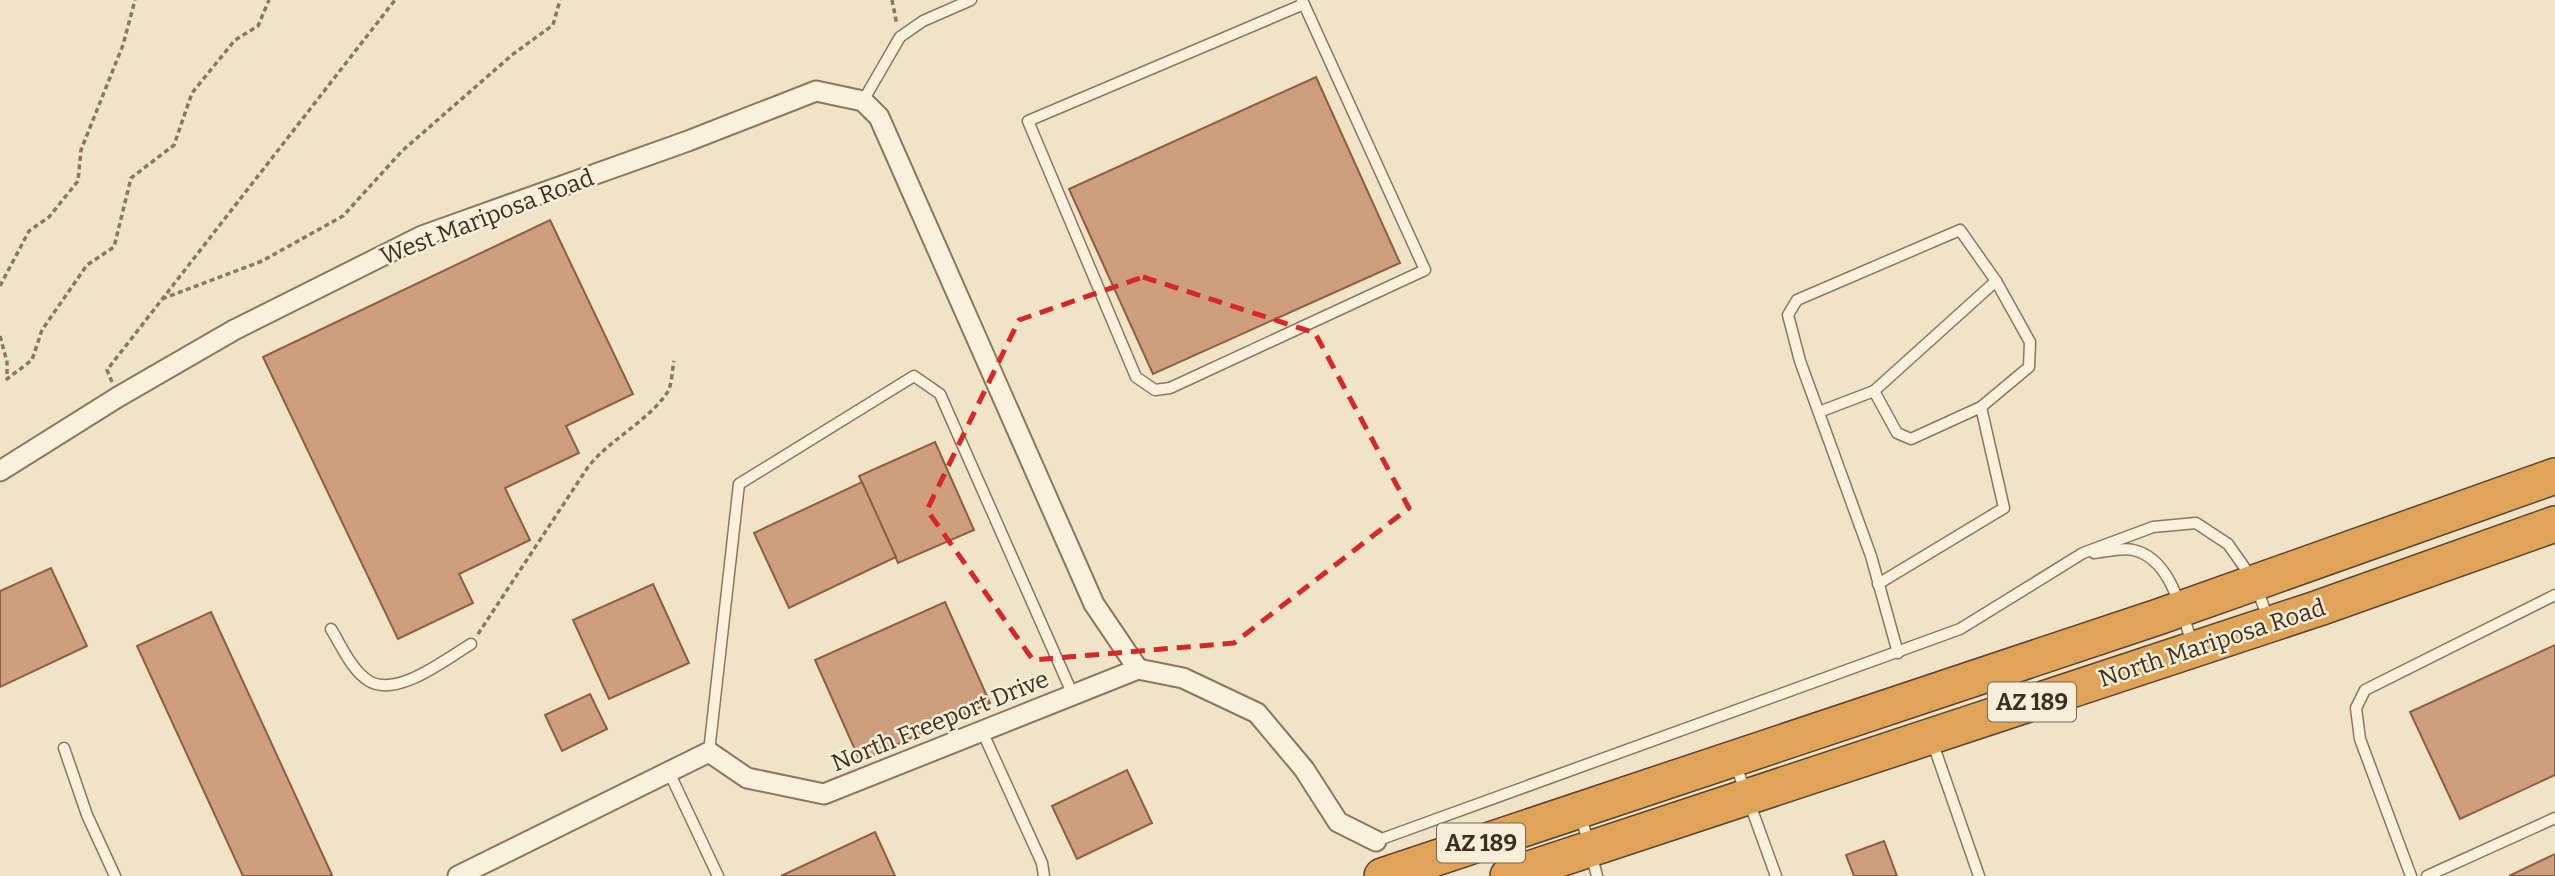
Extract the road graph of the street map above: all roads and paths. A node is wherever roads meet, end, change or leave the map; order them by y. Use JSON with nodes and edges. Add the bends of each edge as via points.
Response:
{"nodes":[{"id":1,"x":135,"y":0,"type":"edge"},
{"id":2,"x":269,"y":0,"type":"edge"},
{"id":3,"x":395,"y":0,"type":"edge"},
{"id":4,"x":560,"y":0,"type":"edge"},
{"id":5,"x":892,"y":0,"type":"edge"},
{"id":6,"x":971,"y":0,"type":"edge"},
{"id":7,"x":1303,"y":2,"type":"edge"},
{"id":8,"x":900,"y":37,"type":"junction"},
{"id":9,"x":863,"y":101,"type":"junction"},
{"id":10,"x":1996,"y":281,"type":"junction"},
{"id":11,"x":0,"y":286,"type":"edge"},
{"id":12,"x":162,"y":299,"type":"junction"},
{"id":13,"x":0,"y":335,"type":"edge"},
{"id":14,"x":674,"y":361,"type":"dead end"},
{"id":15,"x":1874,"y":390,"type":"junction"},
{"id":16,"x":118,"y":397,"type":"junction"},
{"id":17,"x":1981,"y":407,"type":"junction"},
{"id":18,"x":1819,"y":412,"type":"junction"},
{"id":19,"x":0,"y":471,"type":"edge"},
{"id":20,"x":2555,"y":476,"type":"edge"},
{"id":21,"x":2555,"y":524,"type":"edge"},
{"id":22,"x":2083,"y":553,"type":"junction"},
{"id":23,"x":2254,"y":581,"type":"junction"},
{"id":24,"x":1878,"y":584,"type":"junction"},
{"id":25,"x":2555,"y":595,"type":"edge"},
{"id":26,"x":2180,"y":609,"type":"junction"},
{"id":27,"x":2270,"y":624,"type":"junction"},
{"id":28,"x":331,"y":629,"type":"dead end"},
{"id":29,"x":471,"y":644,"type":"joint"},
{"id":30,"x":2194,"y":649,"type":"junction"},
{"id":31,"x":1898,"y":653,"type":"junction"},
{"id":32,"x":1138,"y":669,"type":"junction"},
{"id":33,"x":1073,"y":695,"type":"junction"},
{"id":34,"x":982,"y":731,"type":"junction"},
{"id":35,"x":1930,"y":736,"type":"junction"},
{"id":36,"x":64,"y":748,"type":"dead end"},
{"id":37,"x":709,"y":752,"type":"junction"},
{"id":38,"x":1734,"y":759,"type":"junction"},
{"id":39,"x":668,"y":772,"type":"junction"},
{"id":40,"x":1745,"y":797,"type":"junction"},
{"id":41,"x":1579,"y":811,"type":"junction"},
{"id":42,"x":2555,"y":818,"type":"edge"},
{"id":43,"x":1376,"y":841,"type":"joint"},
{"id":44,"x":1567,"y":866,"type":"edge"},
{"id":45,"x":116,"y":876,"type":"edge"},
{"id":46,"x":458,"y":876,"type":"edge"},
{"id":47,"x":718,"y":876,"type":"edge"},
{"id":48,"x":1044,"y":876,"type":"edge"},
{"id":49,"x":1382,"y":876,"type":"edge"},
{"id":50,"x":1508,"y":876,"type":"edge"},
{"id":51,"x":1776,"y":876,"type":"edge"},
{"id":52,"x":1979,"y":876,"type":"edge"},
{"id":53,"x":2411,"y":876,"type":"edge"},
{"id":54,"x":2427,"y":876,"type":"edge"}],
"edges":[{"from":1,"to":11,"type":"path","via":[[123,45],[81,150],[78,181],[49,217],[29,231]]},
{"from":2,"to":13,"type":"path","via":[[257,26],[235,40],[192,93],[174,145],[131,178],[114,247],[87,265],[42,330],[32,360],[12,378],[7,379]]},
{"from":3,"to":12,"type":"path"},
{"from":4,"to":12,"type":"path","via":[[553,25],[402,151],[343,216],[262,261]]},
{"from":5,"to":8,"type":"path"},
{"from":6,"to":8,"type":"lane"},
{"from":7,"to":7,"type":"lane","via":[[1028,121],[1136,377],[1155,390],[1170,388],[1425,270]]},
{"from":8,"to":9,"type":"lane"},
{"from":9,"to":16,"type":"street","name":"West Mariposa Road","via":[[816,91],[422,236],[234,330]]},
{"from":9,"to":32,"type":"street","via":[[879,117],[1094,604]]},
{"from":10,"to":15,"type":"lane"},
{"from":10,"to":17,"type":"lane","via":[[2029,342],[2029,367]]},
{"from":10,"to":18,"type":"lane","via":[[1961,230],[1797,300],[1788,315]]},
{"from":12,"to":16,"type":"path","via":[[107,370]]},
{"from":14,"to":29,"type":"path","via":[[668,392],[601,450]]},
{"from":15,"to":17,"type":"lane","via":[[1897,433],[1911,439]]},
{"from":15,"to":18,"type":"lane"},
{"from":16,"to":19,"type":"street","name":"West Mariposa Road"},
{"from":17,"to":24,"type":"lane","via":[[2004,508]]},
{"from":18,"to":24,"type":"lane"},
{"from":20,"to":23,"type":"highway","name":"North Mariposa Road","number":"AZ 189"},
{"from":21,"to":27,"type":"highway","name":"North Mariposa Road","number":"AZ 189"},
{"from":22,"to":23,"type":"lane","via":[[2153,527],[2196,523],[2228,544]]},
{"from":22,"to":26,"type":"lane","via":[[2132,550],[2157,562]]},
{"from":22,"to":31,"type":"lane","via":[[1959,629]]},
{"from":23,"to":26,"type":"highway","name":"North Mariposa Road","number":"AZ 189"},
{"from":23,"to":27,"type":"lane"},
{"from":24,"to":31,"type":"lane"},
{"from":25,"to":53,"type":"lane","via":[[2365,690],[2356,708],[2360,739]]},
{"from":26,"to":30,"type":"lane"},
{"from":26,"to":38,"type":"highway","name":"North Mariposa Road","number":"AZ 189"},
{"from":27,"to":30,"type":"highway","name":"North Mariposa Road","number":"AZ 189"},
{"from":28,"to":29,"type":"lane","via":[[355,668],[383,687],[408,681]]},
{"from":30,"to":35,"type":"highway","name":"North Mariposa Road","number":"AZ 189"},
{"from":31,"to":43,"type":"lane"},
{"from":32,"to":33,"type":"street","name":"North Freeport Drive"},
{"from":32,"to":43,"type":"street","via":[[1183,678],[1258,713],[1304,769],[1338,822]]},
{"from":33,"to":34,"type":"street","name":"North Freeport Drive"},
{"from":33,"to":37,"type":"lane","via":[[940,394],[914,376],[739,484]]},
{"from":34,"to":37,"type":"street","name":"North Freeport Drive","via":[[824,794],[747,778]]},
{"from":34,"to":48,"type":"lane"},
{"from":35,"to":40,"type":"highway","name":"North Mariposa Road","number":"AZ 189"},
{"from":35,"to":52,"type":"lane"},
{"from":36,"to":45,"type":"lane","via":[[87,815]]},
{"from":37,"to":39,"type":"street"},
{"from":38,"to":40,"type":"lane"},
{"from":38,"to":41,"type":"highway","name":"North Mariposa Road","number":"AZ 189"},
{"from":39,"to":46,"type":"street"},
{"from":39,"to":47,"type":"lane"},
{"from":40,"to":44,"type":"highway","name":"North Mariposa Road","number":"AZ 189"},
{"from":40,"to":51,"type":"lane"},
{"from":41,"to":44,"type":"lane"},
{"from":41,"to":49,"type":"highway","number":"AZ 189"},
{"from":42,"to":54,"type":"lane"},
{"from":44,"to":50,"type":"highway","name":"North Mariposa Road","number":"AZ 189"}]}
